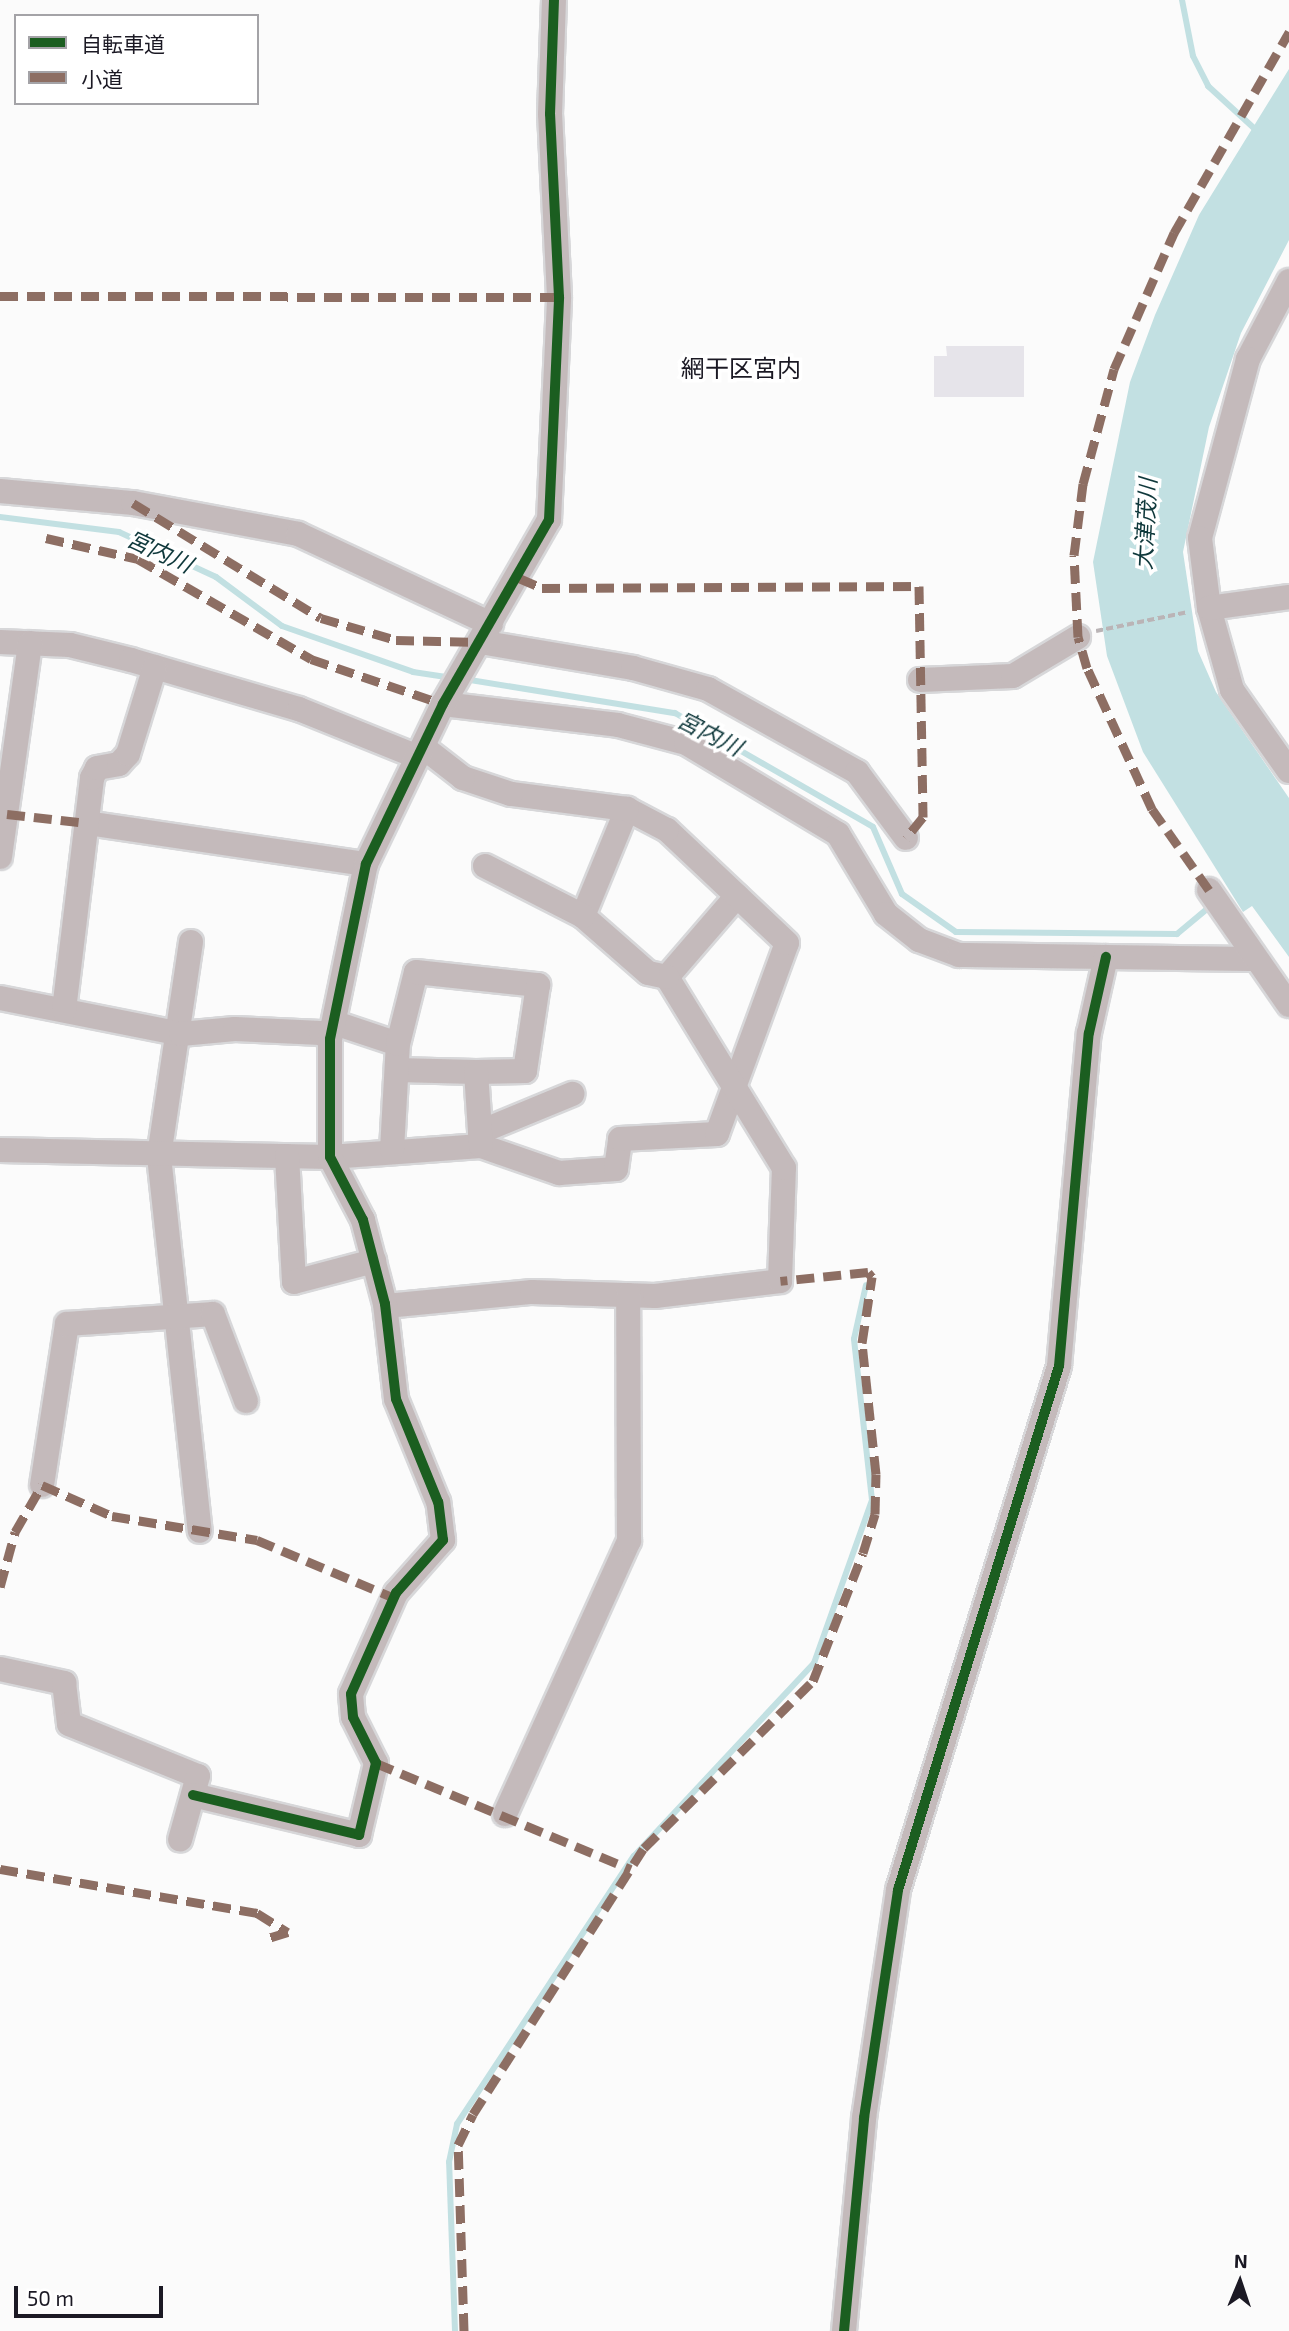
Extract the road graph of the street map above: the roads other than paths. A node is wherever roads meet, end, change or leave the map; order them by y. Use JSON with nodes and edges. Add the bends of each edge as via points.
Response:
{"nodes":[{"id":1,"x":554,"y":0,"type":"edge"},
{"id":2,"x":1289,"y":281,"type":"edge"},
{"id":3,"x":0,"y":491,"type":"edge"},
{"id":4,"x":1289,"y":597,"type":"edge"},
{"id":5,"x":1203,"y":609,"type":"junction"},
{"id":6,"x":485,"y":633,"type":"junction"},
{"id":7,"x":1082,"y":635,"type":"road end"},
{"id":8,"x":0,"y":642,"type":"edge"},
{"id":9,"x":30,"y":643,"type":"junction"},
{"id":10,"x":155,"y":667,"type":"junction"},
{"id":11,"x":920,"y":680,"type":"dead end"},
{"id":12,"x":443,"y":704,"type":"junction"},
{"id":13,"x":421,"y":752,"type":"junction"},
{"id":14,"x":1289,"y":771,"type":"edge"},
{"id":15,"x":627,"y":809,"type":"junction"},
{"id":16,"x":87,"y":822,"type":"junction"},
{"id":17,"x":906,"y":838,"type":"dead end"},
{"id":18,"x":0,"y":857,"type":"edge"},
{"id":19,"x":366,"y":864,"type":"junction"},
{"id":20,"x":485,"y":866,"type":"dead end"},
{"id":21,"x":1209,"y":890,"type":"dead end"},
{"id":22,"x":737,"y":896,"type":"junction"},
{"id":23,"x":583,"y":916,"type":"junction"},
{"id":24,"x":191,"y":942,"type":"dead end"},
{"id":25,"x":1106,"y":957,"type":"junction"},
{"id":26,"x":1255,"y":959,"type":"junction"},
{"id":27,"x":667,"y":976,"type":"junction"},
{"id":28,"x":0,"y":998,"type":"edge"},
{"id":29,"x":1289,"y":1005,"type":"edge"},
{"id":30,"x":64,"y":1010,"type":"junction"},
{"id":31,"x":333,"y":1031,"type":"junction"},
{"id":32,"x":181,"y":1034,"type":"junction"},
{"id":33,"x":398,"y":1044,"type":"junction"},
{"id":34,"x":397,"y":1070,"type":"junction"},
{"id":35,"x":476,"y":1072,"type":"junction"},
{"id":36,"x":737,"y":1087,"type":"junction"},
{"id":37,"x":572,"y":1094,"type":"dead end"},
{"id":38,"x":480,"y":1139,"type":"junction"},
{"id":39,"x":0,"y":1150,"type":"edge"},
{"id":40,"x":392,"y":1150,"type":"junction"},
{"id":41,"x":159,"y":1156,"type":"junction"},
{"id":42,"x":286,"y":1156,"type":"junction"},
{"id":43,"x":330,"y":1157,"type":"junction"},
{"id":44,"x":374,"y":1261,"type":"junction"},
{"id":45,"x":628,"y":1295,"type":"junction"},
{"id":46,"x":386,"y":1306,"type":"junction"},
{"id":47,"x":177,"y":1315,"type":"junction"},
{"id":48,"x":246,"y":1401,"type":"dead end"},
{"id":49,"x":42,"y":1485,"type":"dead end"},
{"id":50,"x":200,"y":1531,"type":"dead end"},
{"id":51,"x":0,"y":1669,"type":"edge"},
{"id":52,"x":193,"y":1795,"type":"junction"},
{"id":53,"x":505,"y":1814,"type":"dead end"},
{"id":54,"x":180,"y":1840,"type":"dead end"},
{"id":55,"x":844,"y":2331,"type":"edge"}],
"edges":[{"from":1,"to":6,"type":"street","via":[[550,114],[559,297],[550,520]]},
{"from":2,"to":5,"type":"street","via":[[1248,359],[1219,449],[1200,538]]},
{"from":3,"to":6,"type":"street","via":[[133,503],[298,534]]},
{"from":4,"to":5,"type":"street"},
{"from":5,"to":14,"type":"street","via":[[1232,690]]},
{"from":6,"to":12,"type":"street"},
{"from":6,"to":17,"type":"street","via":[[708,690],[857,772]]},
{"from":7,"to":11,"type":"street","via":[[1013,676]]},
{"from":8,"to":9,"type":"street"},
{"from":9,"to":10,"type":"street","via":[[70,645]]},
{"from":9,"to":18,"type":"street"},
{"from":10,"to":13,"type":"street","via":[[299,709]]},
{"from":10,"to":16,"type":"street","via":[[128,754],[119,764],[97,768],[92,778]]},
{"from":12,"to":13,"type":"street"},
{"from":12,"to":25,"type":"street","via":[[618,725],[686,743],[838,834],[887,914],[919,940],[959,955]]},
{"from":13,"to":15,"type":"street","via":[[463,778],[511,794]]},
{"from":13,"to":19,"type":"street"},
{"from":15,"to":22,"type":"street","via":[[667,830]]},
{"from":15,"to":23,"type":"street"},
{"from":16,"to":19,"type":"street"},
{"from":16,"to":30,"type":"street"},
{"from":19,"to":31,"type":"street"},
{"from":20,"to":23,"type":"street"},
{"from":21,"to":26,"type":"street"},
{"from":22,"to":27,"type":"street"},
{"from":22,"to":36,"type":"street","via":[[788,943]]},
{"from":23,"to":27,"type":"street","via":[[648,973]]},
{"from":24,"to":32,"type":"street"},
{"from":25,"to":26,"type":"street"},
{"from":25,"to":55,"type":"street","via":[[1088,1033],[1059,1366],[898,1889],[864,2118]]},
{"from":26,"to":29,"type":"street"},
{"from":27,"to":36,"type":"street"},
{"from":28,"to":30,"type":"street"},
{"from":30,"to":32,"type":"street"},
{"from":31,"to":32,"type":"street","via":[[214,1028]]},
{"from":31,"to":33,"type":"street"},
{"from":31,"to":43,"type":"street"},
{"from":32,"to":41,"type":"street"},
{"from":33,"to":34,"type":"street"},
{"from":33,"to":35,"type":"street","via":[[416,972],[538,985],[525,1071]]},
{"from":34,"to":35,"type":"street"},
{"from":34,"to":40,"type":"street"},
{"from":35,"to":38,"type":"street"},
{"from":36,"to":38,"type":"street","via":[[717,1134],[620,1139],[616,1169],[559,1174]]},
{"from":36,"to":45,"type":"street","via":[[784,1168],[780,1281]]},
{"from":37,"to":38,"type":"street"},
{"from":38,"to":40,"type":"street"},
{"from":39,"to":41,"type":"street"},
{"from":40,"to":43,"type":"street"},
{"from":41,"to":42,"type":"street"},
{"from":41,"to":47,"type":"street"},
{"from":42,"to":43,"type":"street"},
{"from":42,"to":44,"type":"street","via":[[294,1282]]},
{"from":43,"to":44,"type":"street","via":[[363,1220]]},
{"from":44,"to":46,"type":"street"},
{"from":45,"to":46,"type":"street","via":[[532,1292]]},
{"from":45,"to":53,"type":"street","via":[[629,1541]]},
{"from":46,"to":52,"type":"street","via":[[396,1399],[438,1502],[443,1540],[396,1593],[351,1694],[353,1717],[376,1763],[359,1835]]},
{"from":47,"to":48,"type":"street","via":[[213,1314]]},
{"from":47,"to":49,"type":"street","via":[[67,1324]]},
{"from":47,"to":50,"type":"street"},
{"from":51,"to":52,"type":"street","via":[[64,1683],[69,1724],[198,1776]]},
{"from":52,"to":54,"type":"street"}]}
